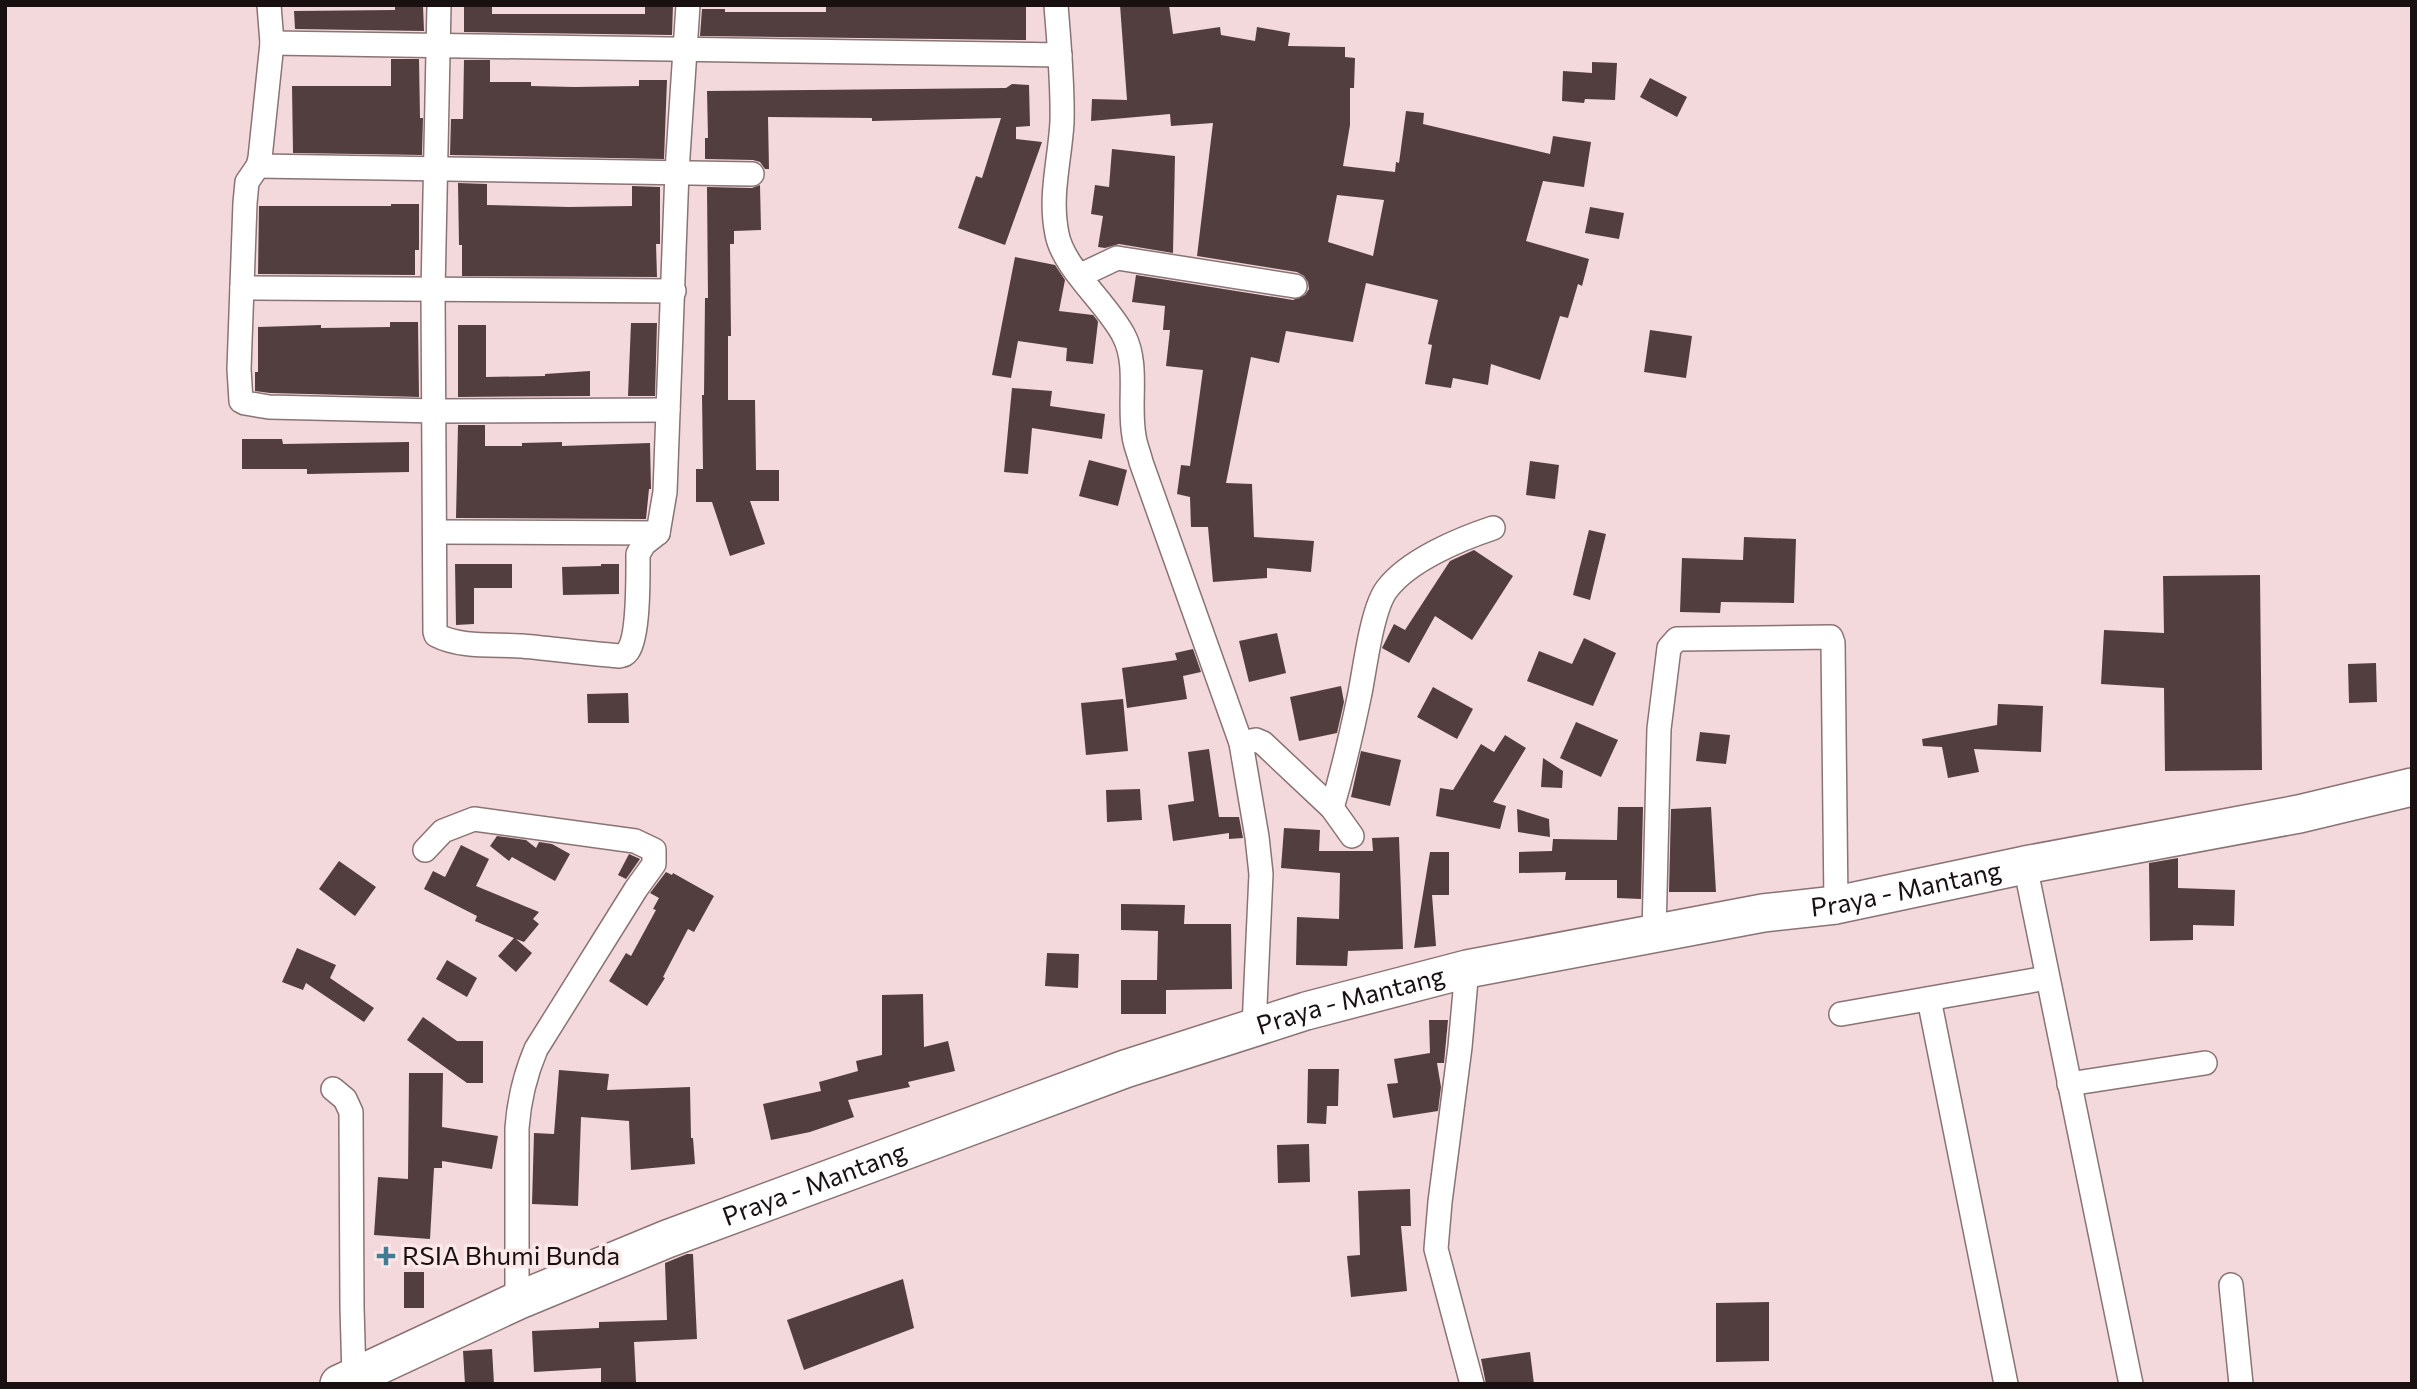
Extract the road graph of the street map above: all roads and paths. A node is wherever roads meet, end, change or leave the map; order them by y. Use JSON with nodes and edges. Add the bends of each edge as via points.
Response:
{"nodes":[{"id":1,"x":269,"y":5,"type":"edge"},
{"id":2,"x":439,"y":5,"type":"edge"},
{"id":3,"x":688,"y":5,"type":"edge"},
{"id":4,"x":1056,"y":5,"type":"edge"},
{"id":5,"x":272,"y":43,"type":"junction"},
{"id":6,"x":438,"y":46,"type":"junction"},
{"id":7,"x":685,"y":48,"type":"junction"},
{"id":8,"x":1060,"y":55,"type":"junction"},
{"id":9,"x":258,"y":166,"type":"junction"},
{"id":10,"x":436,"y":168,"type":"junction"},
{"id":11,"x":677,"y":171,"type":"junction"},
{"id":12,"x":752,"y":174,"type":"dead end"},
{"id":13,"x":1081,"y":275,"type":"junction"},
{"id":14,"x":1295,"y":286,"type":"dead end"},
{"id":15,"x":242,"y":288,"type":"junction"},
{"id":16,"x":433,"y":290,"type":"junction"},
{"id":17,"x":674,"y":291,"type":"junction"},
{"id":18,"x":668,"y":410,"type":"junction"},
{"id":19,"x":435,"y":411,"type":"junction"},
{"id":20,"x":1493,"y":528,"type":"dead end"},
{"id":21,"x":435,"y":532,"type":"junction"},
{"id":22,"x":658,"y":533,"type":"junction"},
{"id":23,"x":1241,"y":743,"type":"junction"},
{"id":24,"x":2412,"y":787,"type":"edge"},
{"id":25,"x":1332,"y":808,"type":"junction"},
{"id":26,"x":1352,"y":836,"type":"dead end"},
{"id":27,"x":425,"y":850,"type":"dead end"},
{"id":28,"x":2025,"y":865,"type":"junction"},
{"id":29,"x":1836,"y":905,"type":"junction"},
{"id":30,"x":1654,"y":933,"type":"junction"},
{"id":31,"x":1467,"y":969,"type":"junction"},
{"id":32,"x":2047,"y":978,"type":"junction"},
{"id":33,"x":1929,"y":999,"type":"junction"},
{"id":34,"x":1841,"y":1014,"type":"dead end"},
{"id":35,"x":1254,"y":1027,"type":"junction"},
{"id":36,"x":2205,"y":1063,"type":"dead end"},
{"id":37,"x":2069,"y":1084,"type":"junction"},
{"id":38,"x":333,"y":1089,"type":"dead end"},
{"id":39,"x":2231,"y":1286,"type":"dead end"},
{"id":40,"x":517,"y":1301,"type":"junction"},
{"id":41,"x":347,"y":1381,"type":"edge"},
{"id":42,"x":1472,"y":1384,"type":"edge"},
{"id":43,"x":2006,"y":1384,"type":"edge"},
{"id":44,"x":2131,"y":1384,"type":"edge"},
{"id":45,"x":2241,"y":1384,"type":"edge"}],
"edges":[{"from":1,"to":5,"type":"street"},
{"from":2,"to":6,"type":"street"},
{"from":3,"to":7,"type":"street"},
{"from":4,"to":8,"type":"street"},
{"from":5,"to":6,"type":"street"},
{"from":5,"to":9,"type":"street"},
{"from":6,"to":7,"type":"street"},
{"from":6,"to":10,"type":"street"},
{"from":7,"to":8,"type":"street"},
{"from":7,"to":11,"type":"street"},
{"from":8,"to":13,"type":"street","via":[[1062,125],[1054,217],[1057,238]]},
{"from":9,"to":10,"type":"street"},
{"from":9,"to":15,"type":"street","via":[[245,192]]},
{"from":10,"to":11,"type":"street"},
{"from":10,"to":16,"type":"street"},
{"from":11,"to":12,"type":"street"},
{"from":11,"to":17,"type":"street"},
{"from":13,"to":14,"type":"street","via":[[1117,258]]},
{"from":13,"to":23,"type":"street","via":[[1125,337],[1130,355],[1133,435]]},
{"from":15,"to":16,"type":"street"},
{"from":15,"to":19,"type":"street","via":[[241,401],[269,407]]},
{"from":16,"to":17,"type":"street"},
{"from":16,"to":19,"type":"street"},
{"from":17,"to":18,"type":"street"},
{"from":18,"to":19,"type":"street"},
{"from":18,"to":22,"type":"street","via":[[665,492]]},
{"from":19,"to":21,"type":"street"},
{"from":20,"to":25,"type":"street","via":[[1434,553],[1386,590],[1373,626]]},
{"from":21,"to":22,"type":"street"},
{"from":21,"to":22,"type":"street","via":[[436,635],[478,644],[619,656],[629,650],[634,631],[639,552]]},
{"from":23,"to":25,"type":"street","via":[[1263,743]]},
{"from":23,"to":35,"type":"street","via":[[1261,874]]},
{"from":24,"to":28,"type":"main road","name":"Praya - Mantang","via":[[2299,814]]},
{"from":25,"to":26,"type":"street"},
{"from":27,"to":40,"type":"street","via":[[443,831],[474,819],[635,841],[654,850],[654,864],[536,1049],[525,1076],[517,1128]]},
{"from":28,"to":29,"type":"main road","name":"Praya - Mantang"},
{"from":28,"to":32,"type":"street"},
{"from":29,"to":30,"type":"main road","name":"Praya - Mantang"},
{"from":29,"to":30,"type":"street","via":[[1830,637],[1677,639],[1669,648],[1659,729]]},
{"from":30,"to":31,"type":"main road","name":"Praya - Mantang"},
{"from":31,"to":35,"type":"main road","name":"Praya - Mantang"},
{"from":31,"to":42,"type":"street","via":[[1436,1249]]},
{"from":32,"to":33,"type":"street"},
{"from":32,"to":37,"type":"street"},
{"from":33,"to":34,"type":"street"},
{"from":33,"to":43,"type":"street"},
{"from":35,"to":40,"type":"main road","name":"Praya - Mantang","via":[[1125,1069],[679,1234]]},
{"from":36,"to":37,"type":"street"},
{"from":37,"to":44,"type":"street"},
{"from":38,"to":41,"type":"street","via":[[351,1112],[352,1307]]},
{"from":39,"to":45,"type":"street"},
{"from":40,"to":41,"type":"main road","name":"Praya - Mantang"}]}
